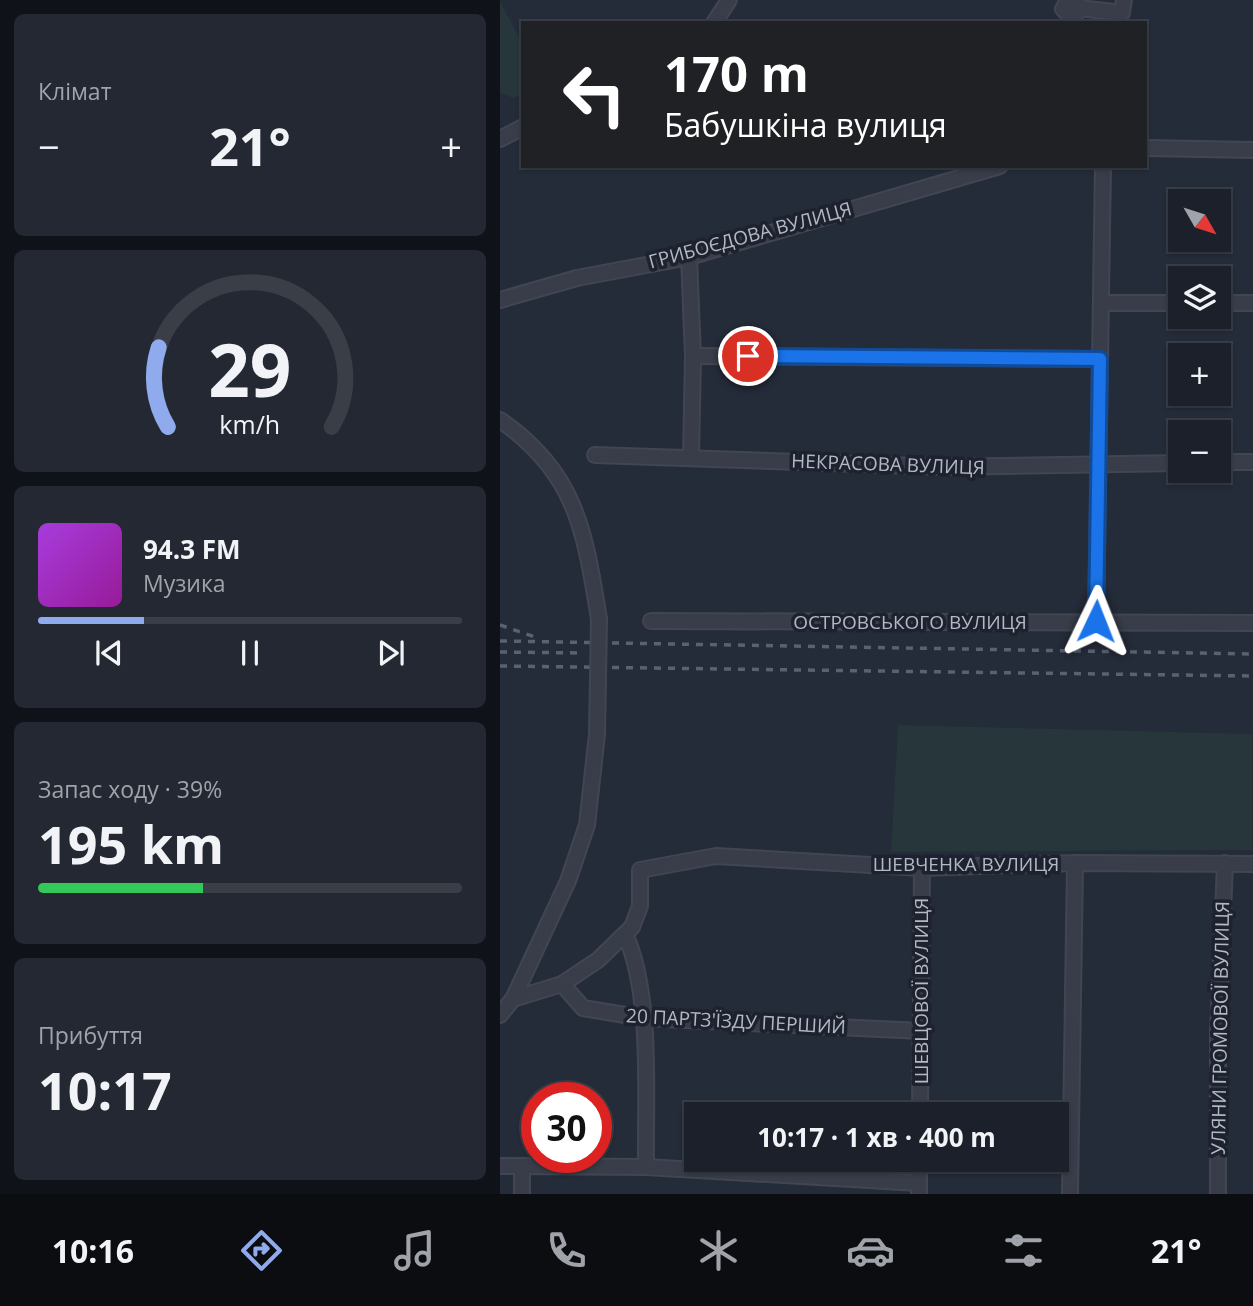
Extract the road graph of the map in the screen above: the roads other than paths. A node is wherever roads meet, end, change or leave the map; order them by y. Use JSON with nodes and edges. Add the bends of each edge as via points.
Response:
{"nodes":[{"id":1,"x":729,"y":0,"type":"edge"},
{"id":2,"x":1124,"y":0,"type":"edge"},
{"id":3,"x":1069,"y":11,"type":"edge"},
{"id":4,"x":718,"y":21,"type":"edge"},
{"id":5,"x":521,"y":128,"type":"edge"},
{"id":6,"x":500,"y":139,"type":"edge"},
{"id":7,"x":1147,"y":148,"type":"edge"},
{"id":8,"x":1252,"y":150,"type":"edge"},
{"id":9,"x":993,"y":168,"type":"edge"},
{"id":10,"x":1103,"y":168,"type":"edge"},
{"id":11,"x":689,"y":257,"type":"junction"},
{"id":12,"x":500,"y":300,"type":"edge"},
{"id":13,"x":1101,"y":303,"type":"junction"},
{"id":14,"x":1168,"y":303,"type":"edge"},
{"id":15,"x":1231,"y":303,"type":"edge"},
{"id":16,"x":1252,"y":303,"type":"edge"},
{"id":17,"x":693,"y":356,"type":"junction"},
{"id":18,"x":1100,"y":359,"type":"junction"},
{"id":19,"x":500,"y":420,"type":"edge"},
{"id":20,"x":594,"y":455,"type":"dead end"},
{"id":21,"x":691,"y":457,"type":"junction"},
{"id":22,"x":1252,"y":462,"type":"edge"},
{"id":23,"x":1168,"y":463,"type":"edge"},
{"id":24,"x":1231,"y":463,"type":"edge"},
{"id":25,"x":1100,"y":465,"type":"junction"},
{"id":26,"x":651,"y":621,"type":"dead end"},
{"id":27,"x":1096,"y":621,"type":"junction"},
{"id":28,"x":1252,"y":623,"type":"edge"},
{"id":29,"x":1075,"y":863,"type":"junction"},
{"id":30,"x":1224,"y":863,"type":"junction"},
{"id":31,"x":1252,"y":864,"type":"edge"},
{"id":32,"x":922,"y":868,"type":"junction"},
{"id":33,"x":625,"y":934,"type":"junction"},
{"id":34,"x":562,"y":984,"type":"junction"},
{"id":35,"x":513,"y":999,"type":"junction"},
{"id":36,"x":500,"y":1015,"type":"edge"},
{"id":37,"x":643,"y":1018,"type":"junction"},
{"id":38,"x":922,"y":1031,"type":"junction"},
{"id":39,"x":920,"y":1102,"type":"edge"},
{"id":40,"x":500,"y":1166,"type":"edge"},
{"id":41,"x":521,"y":1166,"type":"edge"},
{"id":42,"x":612,"y":1167,"type":"edge"},
{"id":43,"x":646,"y":1167,"type":"junction"},
{"id":44,"x":522,"y":1173,"type":"edge"},
{"id":45,"x":919,"y":1188,"type":"edge"},
{"id":46,"x":522,"y":1194,"type":"edge"},
{"id":47,"x":1070,"y":1194,"type":"edge"},
{"id":48,"x":1218,"y":1194,"type":"edge"}],
"edges":[{"from":1,"to":4,"type":"street"},
{"from":2,"to":3,"type":"street","via":[[1122,13]]},
{"from":5,"to":6,"type":"street"},
{"from":7,"to":8,"type":"street"},
{"from":9,"to":11,"type":"street","name":"ГРИБОЄДОВА ВУЛИЦЯ"},
{"from":10,"to":13,"type":"street"},
{"from":11,"to":12,"type":"street","name":"ГРИБОЄДОВА ВУЛИЦЯ","via":[[576,278]]},
{"from":11,"to":17,"type":"street"},
{"from":13,"to":14,"type":"street"},
{"from":13,"to":18,"type":"street"},
{"from":15,"to":16,"type":"street"},
{"from":17,"to":18,"type":"street"},
{"from":17,"to":21,"type":"street"},
{"from":18,"to":25,"type":"street"},
{"from":19,"to":35,"type":"street","bridge":true,"via":[[542,453],[574,507],[587,546],[599,619],[597,734],[588,825],[568,881]]},
{"from":20,"to":21,"type":"street","name":"НЕКРАСОВА ВУЛИЦЯ"},
{"from":21,"to":25,"type":"street","name":"НЕКРАСОВА ВУЛИЦЯ","via":[[946,467]]},
{"from":22,"to":24,"type":"street"},
{"from":23,"to":25,"type":"street","name":"НЕКРАСОВА ВУЛИЦЯ"},
{"from":25,"to":27,"type":"street"},
{"from":26,"to":27,"type":"street","name":"ОСТРОВСЬКОГО ВУЛИЦЯ"},
{"from":27,"to":28,"type":"street","name":"ОСТРОВСЬКОГО ВУЛИЦЯ"},
{"from":29,"to":30,"type":"street","name":"ШЕВЧЕНКА ВУЛИЦЯ"},
{"from":29,"to":32,"type":"street","name":"ШЕВЧЕНКА ВУЛИЦЯ"},
{"from":29,"to":47,"type":"street"},
{"from":30,"to":31,"type":"street","name":"ШЕВЧЕНКА ВУЛИЦЯ"},
{"from":30,"to":48,"type":"street","name":"УЛЯНИ ГРОМОВОЇ ВУЛИЦЯ"},
{"from":32,"to":33,"type":"street","name":"ШЕВЧЕНКА ВУЛИЦЯ","via":[[716,856],[640,870],[640,906]]},
{"from":32,"to":38,"type":"street","name":"ШЕВЦОВОЇ ВУЛИЦЯ"},
{"from":33,"to":34,"type":"street","via":[[598,960]]},
{"from":33,"to":37,"type":"street","via":[[637,964]]},
{"from":34,"to":35,"type":"street"},
{"from":34,"to":37,"type":"street","name":"20 ПАРТЗ'ЇЗДУ ПЕРШИЙ","via":[[583,1008]]},
{"from":35,"to":36,"type":"street"},
{"from":37,"to":38,"type":"street","name":"20 ПАРТЗ'ЇЗДУ ПЕРШИЙ"},
{"from":37,"to":43,"type":"street"},
{"from":38,"to":39,"type":"street","name":"ШЕВЦОВОЇ ВУЛИЦЯ"},
{"from":40,"to":41,"type":"street"},
{"from":42,"to":43,"type":"street"},
{"from":43,"to":45,"type":"street"},
{"from":44,"to":46,"type":"street"}]}
